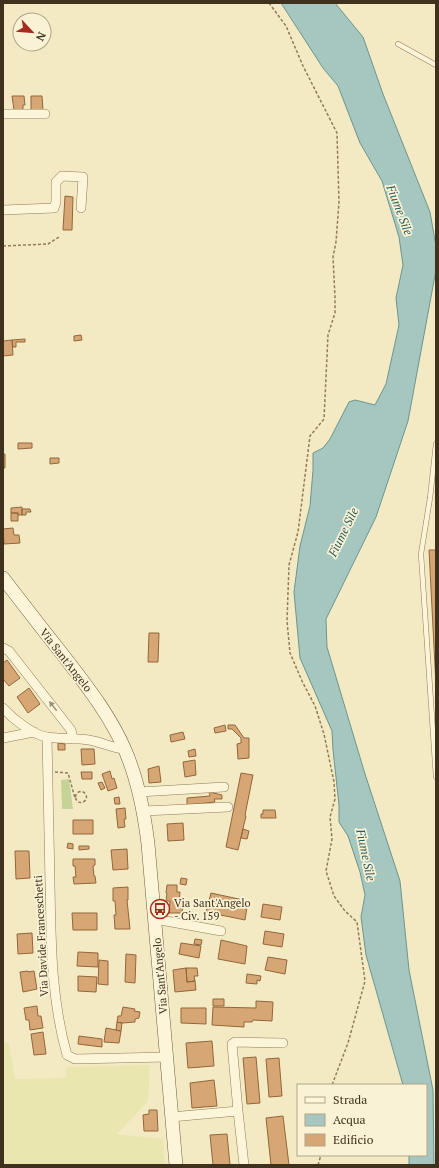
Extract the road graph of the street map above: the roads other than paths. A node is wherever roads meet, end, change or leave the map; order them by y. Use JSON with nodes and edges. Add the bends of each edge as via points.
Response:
{"nodes":[{"id":1,"x":398,"y":44,"type":"dead end"},
{"id":2,"x":436,"y":64,"type":"edge"},
{"id":3,"x":3,"y":114,"type":"edge"},
{"id":4,"x":45,"y":114,"type":"dead end"},
{"id":5,"x":81,"y":208,"type":"dead end"},
{"id":6,"x":3,"y":210,"type":"edge"},
{"id":7,"x":436,"y":444,"type":"edge"},
{"id":8,"x":3,"y":578,"type":"edge"},
{"id":9,"x":3,"y":648,"type":"edge"},
{"id":10,"x":3,"y":708,"type":"edge"},
{"id":11,"x":34,"y":732,"type":"junction"},
{"id":12,"x":47,"y":737,"type":"junction"},
{"id":13,"x":3,"y":738,"type":"edge"},
{"id":14,"x":73,"y":738,"type":"junction"},
{"id":15,"x":124,"y":749,"type":"junction"},
{"id":16,"x":436,"y":777,"type":"edge"},
{"id":17,"x":224,"y":787,"type":"dead end"},
{"id":18,"x":139,"y":792,"type":"junction"},
{"id":19,"x":228,"y":808,"type":"dead end"},
{"id":20,"x":144,"y":811,"type":"junction"},
{"id":21,"x":155,"y":918,"type":"junction"},
{"id":22,"x":221,"y":931,"type":"dead end"},
{"id":23,"x":283,"y":1043,"type":"dead end"},
{"id":24,"x":166,"y":1057,"type":"junction"},
{"id":25,"x":238,"y":1111,"type":"junction"},
{"id":26,"x":171,"y":1117,"type":"junction"},
{"id":27,"x":176,"y":1165,"type":"edge"},
{"id":28,"x":244,"y":1165,"type":"edge"}],
"edges":[{"from":1,"to":2,"type":"lane"},
{"from":3,"to":4,"type":"street"},
{"from":5,"to":6,"type":"street","via":[[83,177],[62,176],[56,182],[54,208]]},
{"from":7,"to":16,"type":"lane","via":[[421,554]]},
{"from":8,"to":15,"type":"street","name":"Via Sant'Angelo","via":[[95,698]]},
{"from":14,"to":9,"type":"street","one_way":true,"via":[[71,730],[9,650]]},
{"from":10,"to":11,"type":"street"},
{"from":11,"to":12,"type":"street"},
{"from":11,"to":13,"type":"street"},
{"from":12,"to":14,"type":"street"},
{"from":12,"to":24,"type":"street","name":"Via Davide Franceschetti","via":[[53,976],[61,1034],[67,1055],[75,1059]]},
{"from":14,"to":15,"type":"street"},
{"from":15,"to":18,"type":"street","name":"Via Sant'Angelo"},
{"from":17,"to":18,"type":"street"},
{"from":18,"to":20,"type":"street","name":"Via Sant'Angelo"},
{"from":19,"to":20,"type":"street"},
{"from":20,"to":21,"type":"street","name":"Via Sant'Angelo"},
{"from":21,"to":22,"type":"street"},
{"from":21,"to":24,"type":"street","name":"Via Sant'Angelo"},
{"from":23,"to":25,"type":"street","via":[[232,1044]]},
{"from":24,"to":26,"type":"street","name":"Via Sant'Angelo"},
{"from":25,"to":26,"type":"street"},
{"from":25,"to":28,"type":"street"},
{"from":26,"to":27,"type":"street","name":"Via Sant'Angelo"}]}
